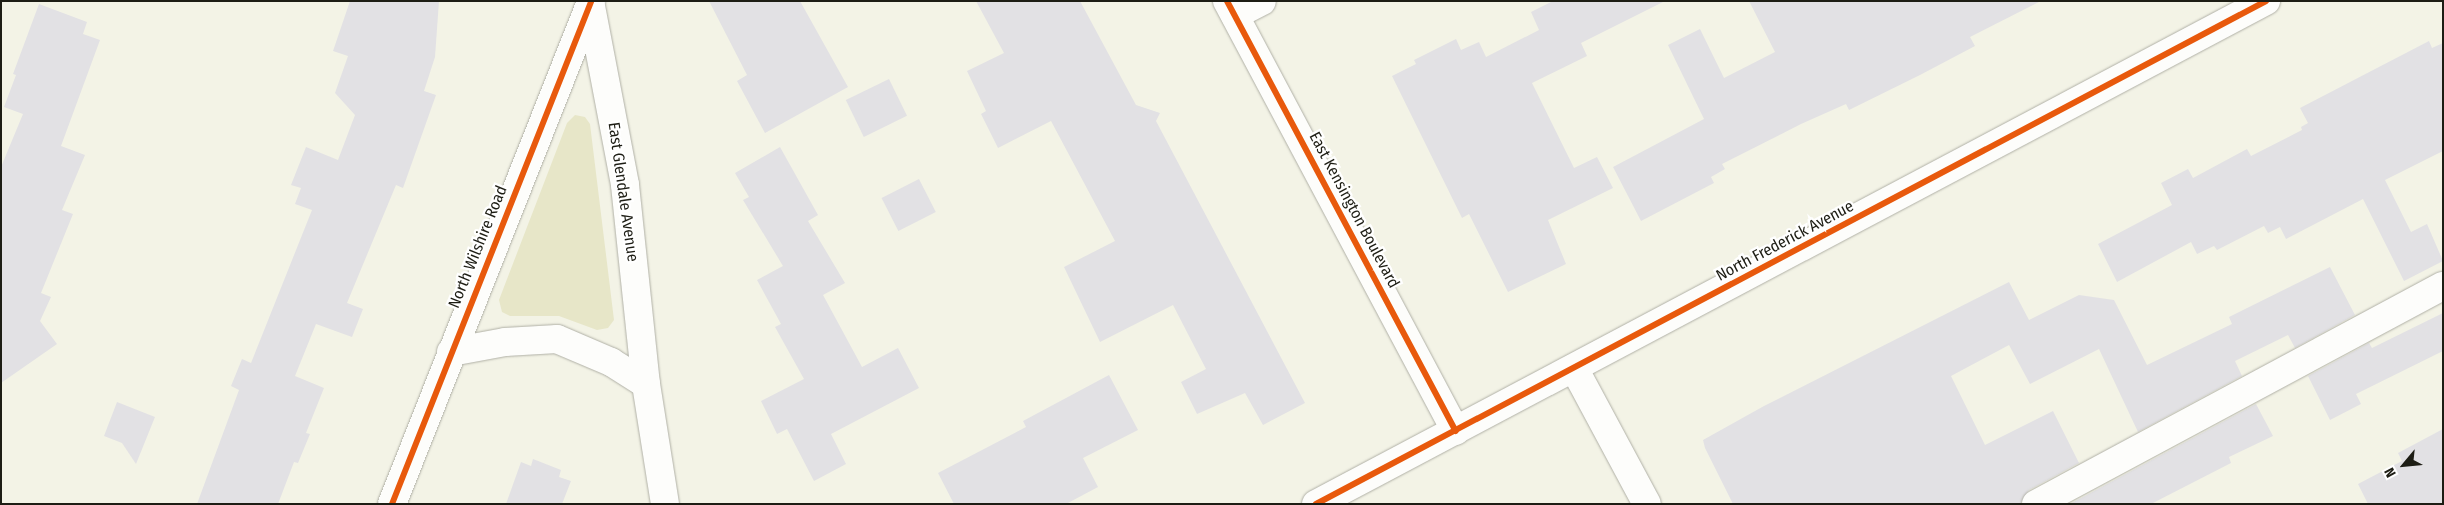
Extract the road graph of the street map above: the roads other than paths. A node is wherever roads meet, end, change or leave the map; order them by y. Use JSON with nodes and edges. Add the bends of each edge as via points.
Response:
{"nodes":[{"id":1,"x":1262,"y":1,"type":"edge"},
{"id":2,"x":2266,"y":1,"type":"edge"},
{"id":3,"x":590,"y":2,"type":"edge"},
{"id":4,"x":1231,"y":8,"type":"edge"},
{"id":5,"x":2443,"y":286,"type":"edge"},
{"id":6,"x":450,"y":352,"type":"junction"},
{"id":7,"x":1574,"y":368,"type":"junction"},
{"id":8,"x":646,"y":384,"type":"junction"},
{"id":9,"x":1456,"y":431,"type":"junction"},
{"id":10,"x":392,"y":504,"type":"edge"},
{"id":11,"x":665,"y":504,"type":"edge"},
{"id":12,"x":1316,"y":504,"type":"edge"},
{"id":13,"x":1647,"y":504,"type":"edge"},
{"id":14,"x":2036,"y":504,"type":"edge"}],
"edges":[{"from":1,"to":4,"type":"street"},
{"from":2,"to":7,"type":"street","name":"North Frederick Avenue"},
{"from":3,"to":6,"type":"street","name":"North Wilshire Road"},
{"from":3,"to":8,"type":"street","name":"East Glendale Avenue","via":[[625,185]]},
{"from":4,"to":9,"type":"street","name":"East Kensington Boulevard"},
{"from":5,"to":14,"type":"street"},
{"from":6,"to":8,"type":"street","via":[[505,342],[557,339],[611,362]]},
{"from":6,"to":10,"type":"street","name":"North Wilshire Road"},
{"from":7,"to":9,"type":"street","name":"North Frederick Avenue"},
{"from":7,"to":13,"type":"street"},
{"from":8,"to":11,"type":"street","name":"East Glendale Avenue"},
{"from":9,"to":12,"type":"street","name":"North Frederick Avenue"}]}
